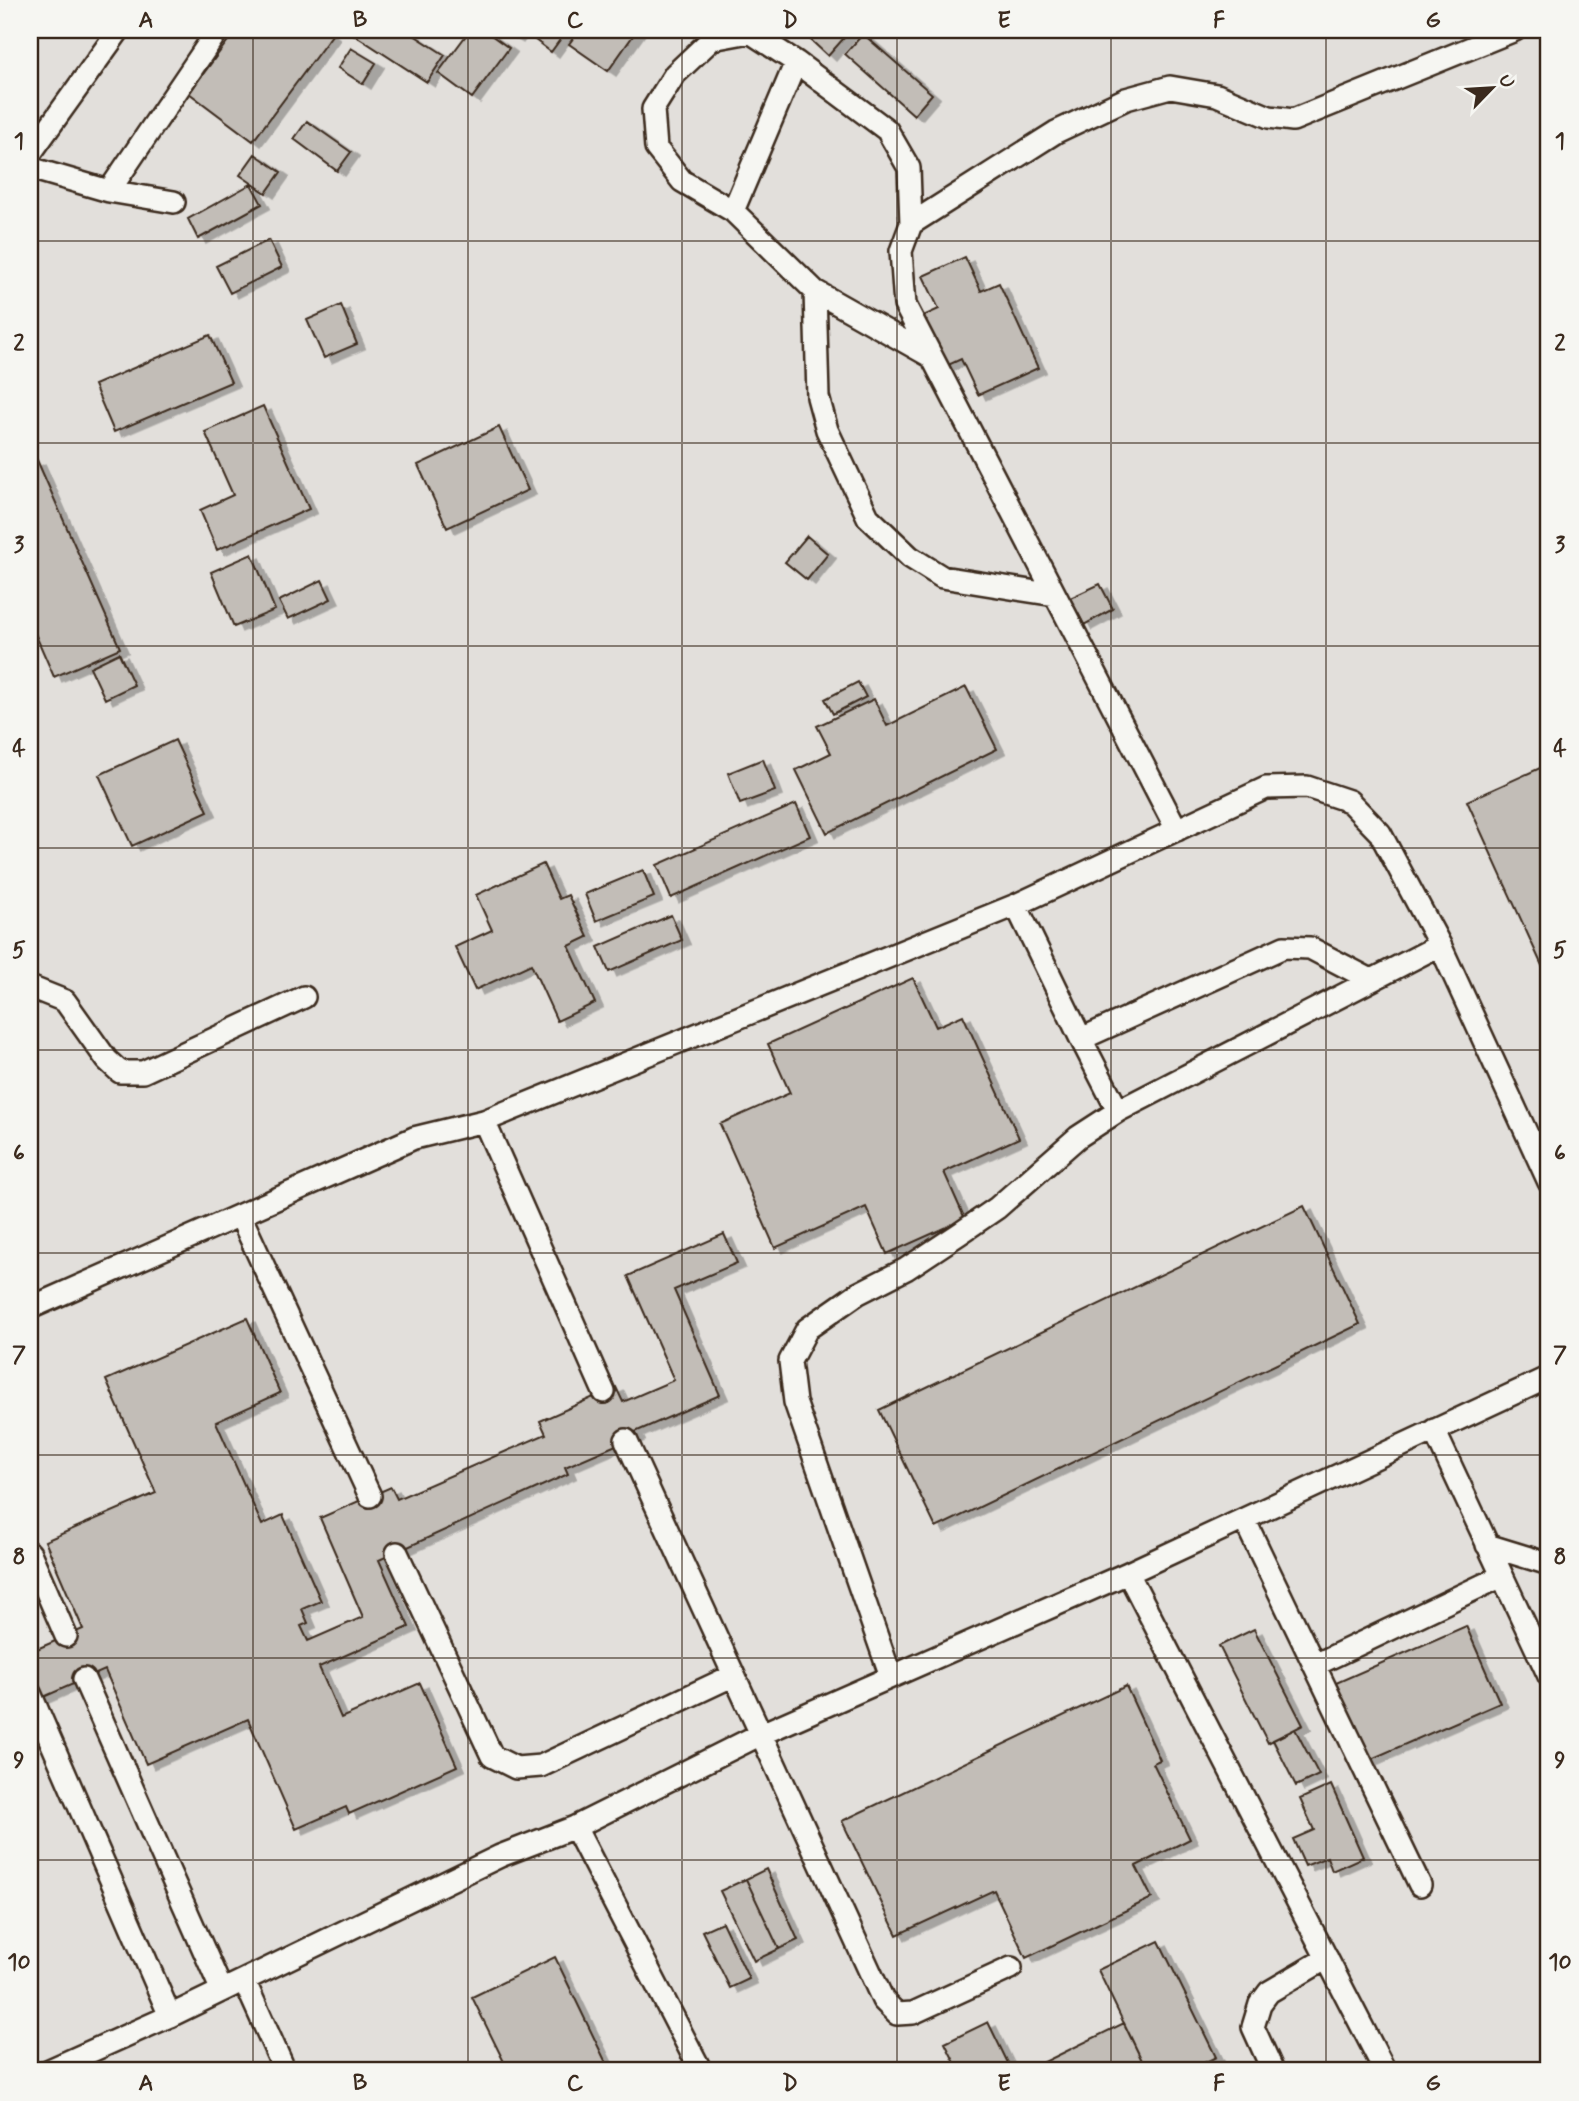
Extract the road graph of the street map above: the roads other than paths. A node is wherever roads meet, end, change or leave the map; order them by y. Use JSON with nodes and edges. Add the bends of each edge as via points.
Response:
{"nodes":[{"id":1,"x":119,"y":30,"type":"edge"},
{"id":2,"x":218,"y":30,"type":"edge"},
{"id":3,"x":1514,"y":30,"type":"edge"},
{"id":4,"x":796,"y":62,"type":"junction"},
{"id":5,"x":30,"y":154,"type":"edge"},
{"id":6,"x":30,"y":168,"type":"edge"},
{"id":7,"x":109,"y":191,"type":"junction"},
{"id":8,"x":174,"y":202,"type":"dead end"},
{"id":9,"x":733,"y":211,"type":"junction"},
{"id":10,"x":911,"y":224,"type":"junction"},
{"id":11,"x":815,"y":291,"type":"junction"},
{"id":12,"x":932,"y":357,"type":"junction"},
{"id":13,"x":1055,"y":595,"type":"junction"},
{"id":14,"x":1177,"y":830,"type":"junction"},
{"id":15,"x":1016,"y":905,"type":"junction"},
{"id":16,"x":1440,"y":945,"type":"junction"},
{"id":17,"x":1371,"y":981,"type":"junction"},
{"id":18,"x":30,"y":987,"type":"edge"},
{"id":19,"x":304,"y":997,"type":"dead end"},
{"id":20,"x":1081,"y":1039,"type":"junction"},
{"id":21,"x":1118,"y":1111,"type":"junction"},
{"id":22,"x":484,"y":1121,"type":"junction"},
{"id":23,"x":1549,"y":1182,"type":"edge"},
{"id":24,"x":240,"y":1215,"type":"junction"},
{"id":25,"x":30,"y":1308,"type":"edge"},
{"id":26,"x":1549,"y":1377,"type":"edge"},
{"id":27,"x":604,"y":1392,"type":"dead end"},
{"id":28,"x":1434,"y":1430,"type":"junction"},
{"id":29,"x":625,"y":1440,"type":"dead end"},
{"id":30,"x":370,"y":1496,"type":"dead end"},
{"id":31,"x":1244,"y":1519,"type":"junction"},
{"id":32,"x":1487,"y":1545,"type":"junction"},
{"id":33,"x":30,"y":1553,"type":"edge"},
{"id":34,"x":397,"y":1553,"type":"dead end"},
{"id":35,"x":1549,"y":1564,"type":"edge"},
{"id":36,"x":1128,"y":1573,"type":"junction"},
{"id":37,"x":1502,"y":1576,"type":"junction"},
{"id":38,"x":66,"y":1636,"type":"dead end"},
{"id":39,"x":1315,"y":1665,"type":"junction"},
{"id":40,"x":732,"y":1676,"type":"junction"},
{"id":41,"x":1549,"y":1676,"type":"edge"},
{"id":42,"x":891,"y":1677,"type":"junction"},
{"id":43,"x":84,"y":1679,"type":"dead end"},
{"id":44,"x":30,"y":1693,"type":"edge"},
{"id":45,"x":759,"y":1735,"type":"junction"},
{"id":46,"x":575,"y":1826,"type":"junction"},
{"id":47,"x":1420,"y":1885,"type":"dead end"},
{"id":48,"x":1327,"y":1958,"type":"junction"},
{"id":49,"x":1011,"y":1968,"type":"dead end"},
{"id":50,"x":244,"y":1980,"type":"junction"},
{"id":51,"x":222,"y":1990,"type":"junction"},
{"id":52,"x":170,"y":2016,"type":"junction"},
{"id":53,"x":47,"y":2071,"type":"edge"},
{"id":54,"x":285,"y":2071,"type":"edge"},
{"id":55,"x":701,"y":2071,"type":"edge"},
{"id":56,"x":1273,"y":2071,"type":"edge"},
{"id":57,"x":1385,"y":2071,"type":"edge"}],
"edges":[{"from":1,"to":5,"type":"lane"},
{"from":2,"to":7,"type":"lane"},
{"from":3,"to":10,"type":"lane","via":[[1293,120],[1269,117],[1217,95],[1170,86],[1126,99],[1056,131]]},
{"from":4,"to":9,"type":"lane"},
{"from":4,"to":9,"type":"lane","via":[[750,32],[712,39],[675,74],[653,109],[656,148],[682,181]]},
{"from":4,"to":10,"type":"lane","via":[[887,130],[909,168]]},
{"from":6,"to":7,"type":"lane"},
{"from":7,"to":8,"type":"lane"},
{"from":9,"to":11,"type":"lane"},
{"from":10,"to":12,"type":"lane","via":[[901,251],[905,305]]},
{"from":11,"to":12,"type":"lane"},
{"from":11,"to":13,"type":"lane","via":[[818,397],[827,430],[868,517],[910,557],[942,577]]},
{"from":12,"to":13,"type":"lane"},
{"from":13,"to":14,"type":"lane"},
{"from":14,"to":15,"type":"lane"},
{"from":14,"to":16,"type":"lane","via":[[1266,789],[1307,787],[1349,802],[1380,833]]},
{"from":15,"to":20,"type":"lane"},
{"from":15,"to":22,"type":"lane"},
{"from":16,"to":17,"type":"lane"},
{"from":16,"to":23,"type":"lane"},
{"from":17,"to":20,"type":"lane","via":[[1310,948],[1284,947]]},
{"from":17,"to":21,"type":"lane"},
{"from":18,"to":19,"type":"lane","via":[[65,1001],[120,1072],[143,1072]]},
{"from":20,"to":21,"type":"lane"},
{"from":21,"to":42,"type":"lane","via":[[1078,1137],[997,1208],[807,1329],[790,1362],[795,1402]]},
{"from":22,"to":24,"type":"lane","via":[[414,1138]]},
{"from":22,"to":27,"type":"lane"},
{"from":24,"to":25,"type":"lane"},
{"from":24,"to":30,"type":"lane"},
{"from":26,"to":28,"type":"lane"},
{"from":28,"to":31,"type":"lane"},
{"from":28,"to":32,"type":"lane"},
{"from":29,"to":40,"type":"lane"},
{"from":31,"to":36,"type":"lane"},
{"from":31,"to":39,"type":"lane"},
{"from":32,"to":35,"type":"lane"},
{"from":32,"to":37,"type":"lane"},
{"from":33,"to":38,"type":"lane"},
{"from":34,"to":40,"type":"lane","via":[[492,1756],[516,1768],[541,1766]]},
{"from":36,"to":42,"type":"lane"},
{"from":36,"to":48,"type":"lane"},
{"from":37,"to":39,"type":"lane"},
{"from":37,"to":41,"type":"lane"},
{"from":39,"to":47,"type":"lane"},
{"from":40,"to":45,"type":"lane"},
{"from":42,"to":45,"type":"lane"},
{"from":43,"to":51,"type":"lane"},
{"from":44,"to":52,"type":"lane"},
{"from":45,"to":46,"type":"lane"},
{"from":45,"to":49,"type":"lane","via":[[883,2000],[898,2014],[914,2014]]},
{"from":46,"to":50,"type":"lane","via":[[500,1856]]},
{"from":46,"to":55,"type":"lane"},
{"from":48,"to":56,"type":"lane","via":[[1269,1992],[1260,2004],[1253,2026]]},
{"from":48,"to":57,"type":"lane"},
{"from":50,"to":51,"type":"lane"},
{"from":50,"to":54,"type":"lane"},
{"from":51,"to":52,"type":"lane"},
{"from":52,"to":53,"type":"lane"}]}
